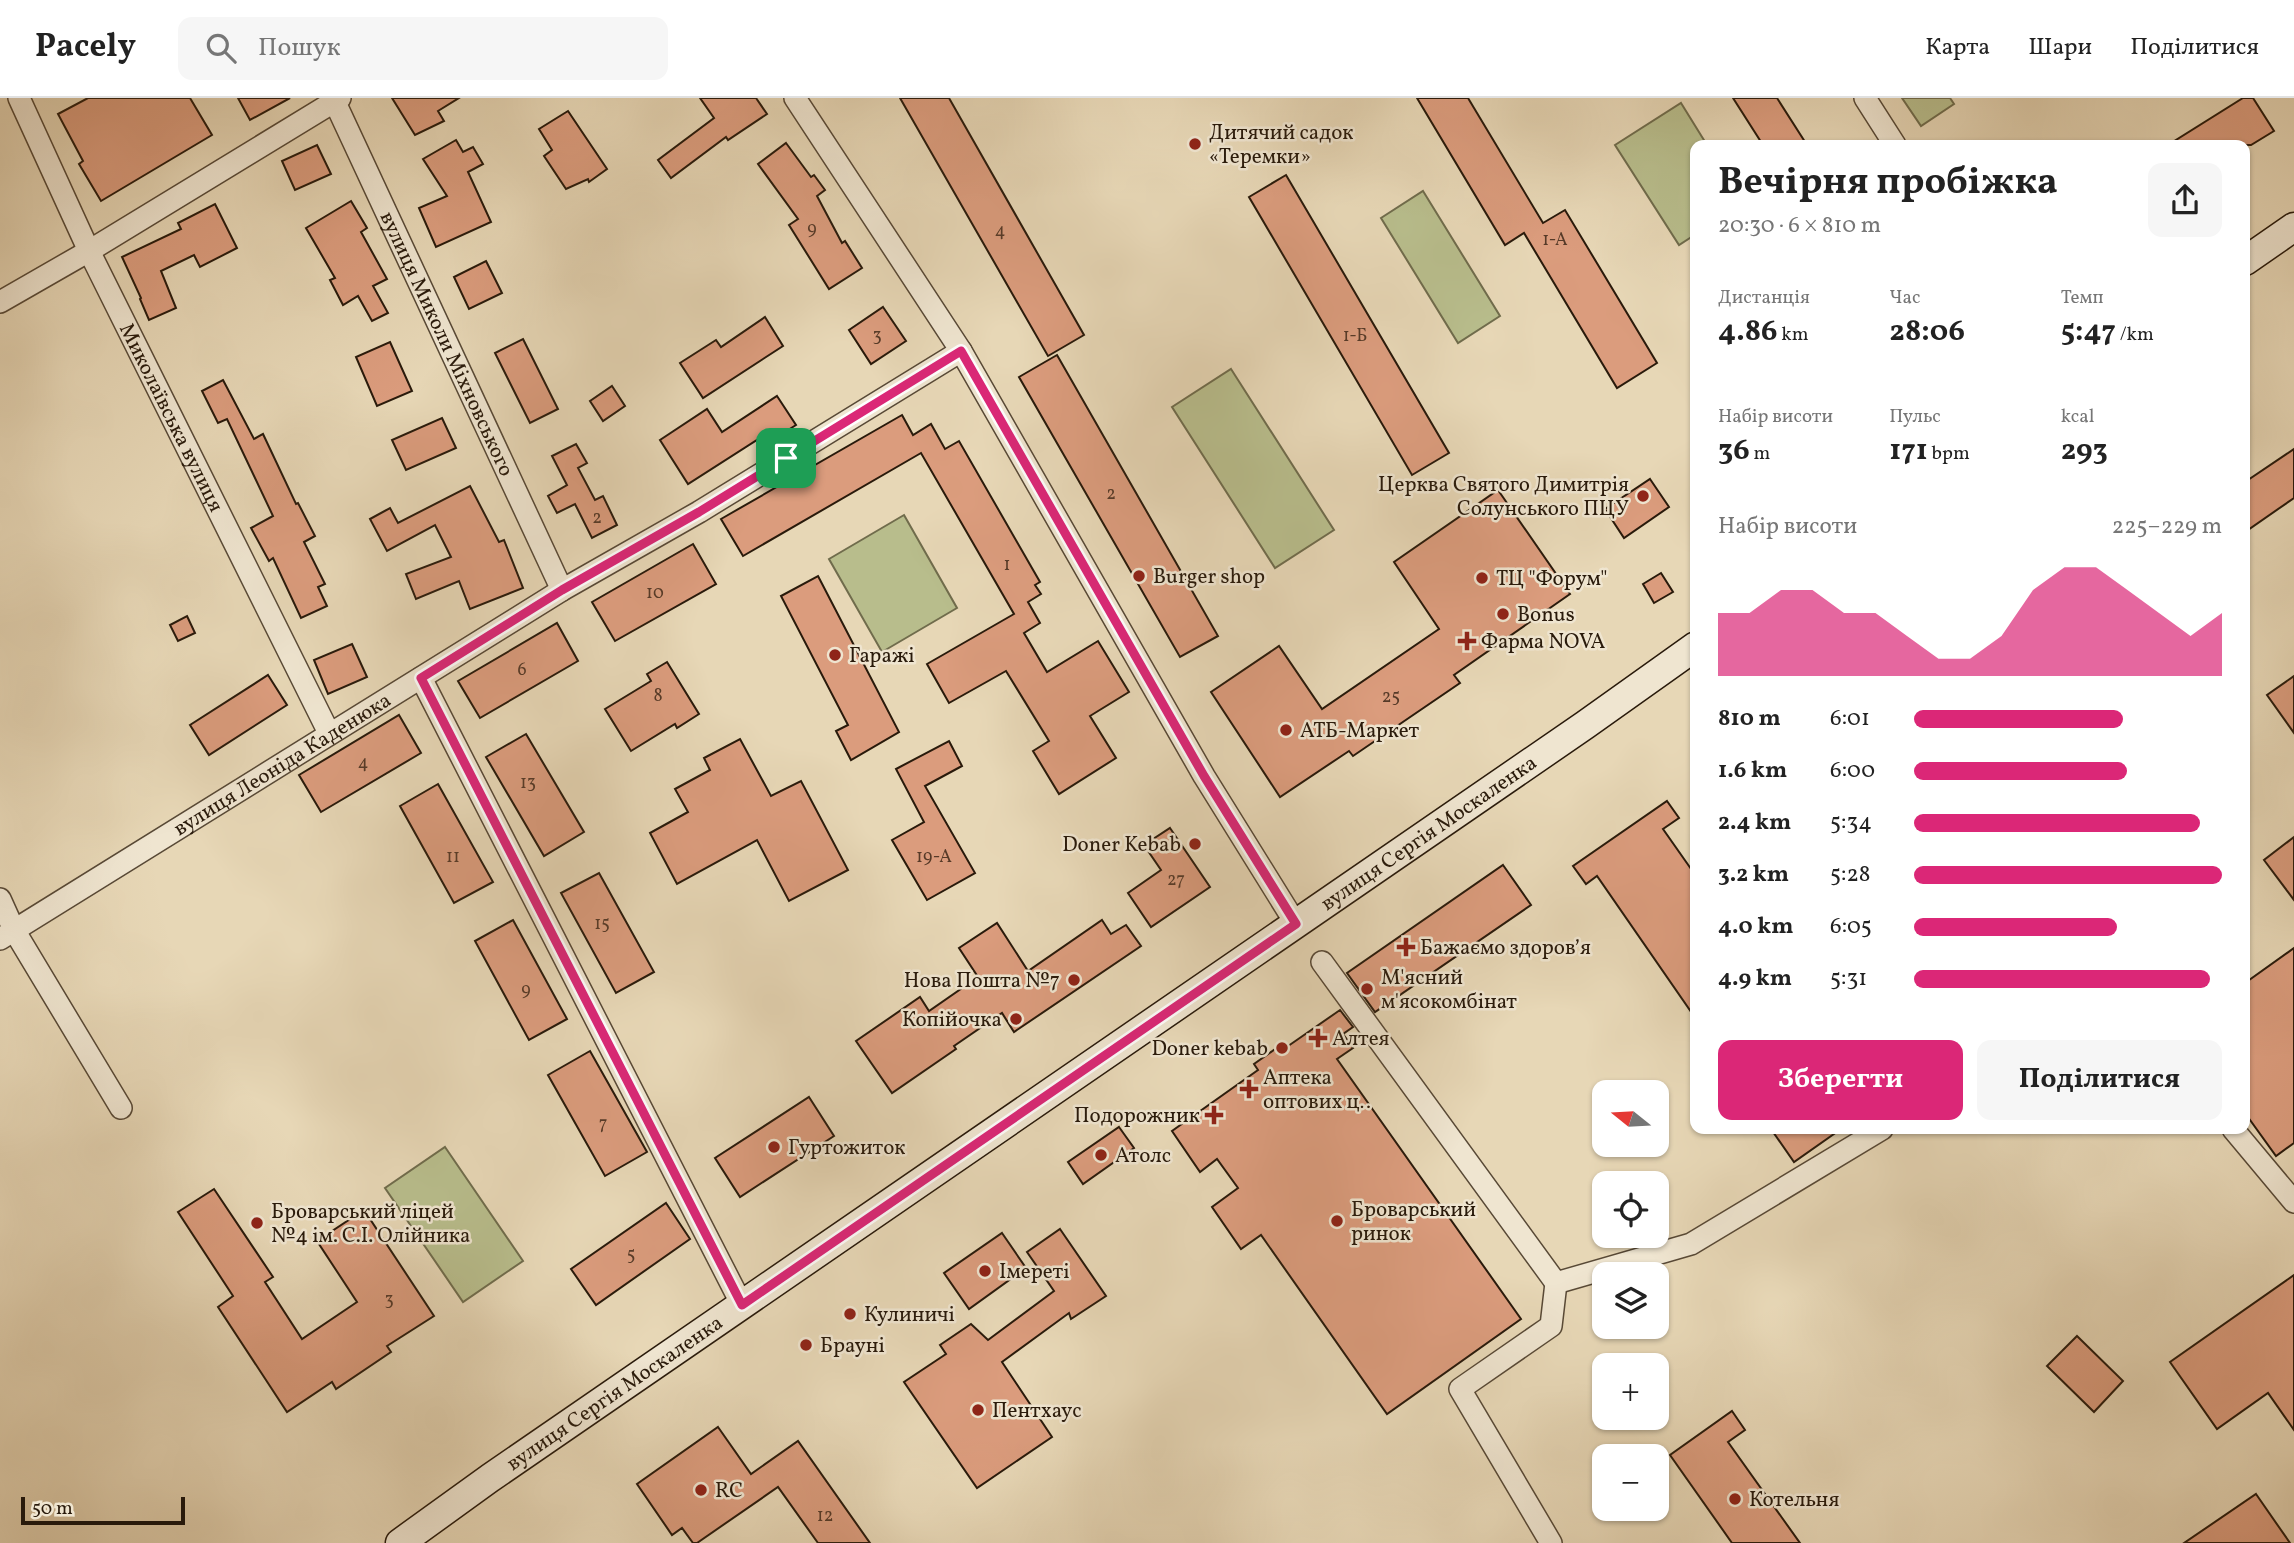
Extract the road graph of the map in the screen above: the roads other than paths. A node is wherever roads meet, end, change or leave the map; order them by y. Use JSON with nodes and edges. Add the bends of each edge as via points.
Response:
{"nodes":[{"id":1,"x":19,"y":98,"type":"edge"},
{"id":2,"x":795,"y":98,"type":"edge"},
{"id":3,"x":1865,"y":98,"type":"edge"},
{"id":4,"x":336,"y":99,"type":"edge"},
{"id":5,"x":1892,"y":140,"type":"edge"},
{"id":6,"x":2294,"y":227,"type":"edge"},
{"id":7,"x":89,"y":251,"type":"junction"},
{"id":8,"x":2250,"y":258,"type":"edge"},
{"id":9,"x":0,"y":302,"type":"edge"},
{"id":10,"x":961,"y":351,"type":"junction"},
{"id":11,"x":562,"y":590,"type":"junction"},
{"id":12,"x":1690,"y":650,"type":"edge"},
{"id":13,"x":421,"y":678,"type":"junction"},
{"id":14,"x":330,"y":733,"type":"junction"},
{"id":15,"x":0,"y":899,"type":"edge"},
{"id":16,"x":1296,"y":924,"type":"junction"},
{"id":17,"x":7,"y":934,"type":"edge"},
{"id":18,"x":1322,"y":962,"type":"dead end"},
{"id":19,"x":121,"y":1108,"type":"dead end"},
{"id":20,"x":1874,"y":1134,"type":"edge"},
{"id":21,"x":2237,"y":1134,"type":"edge"},
{"id":22,"x":2294,"y":1202,"type":"edge"},
{"id":23,"x":1556,"y":1283,"type":"junction"},
{"id":24,"x":742,"y":1305,"type":"junction"},
{"id":25,"x":400,"y":1543,"type":"edge"},
{"id":26,"x":1551,"y":1543,"type":"edge"}],
"edges":[{"from":1,"to":7,"type":"street","name":"Миколаївська вулиця"},
{"from":2,"to":10,"type":"street"},
{"from":3,"to":5,"type":"street"},
{"from":4,"to":7,"type":"street"},
{"from":4,"to":11,"type":"street","name":"вулиця Миколи Міхновського"},
{"from":6,"to":8,"type":"main road"},
{"from":7,"to":9,"type":"street"},
{"from":7,"to":14,"type":"street","name":"Миколаївська вулиця"},
{"from":10,"to":11,"type":"street","name":"вулиця Леоніда Каденюка"},
{"from":10,"to":16,"type":"street","via":[[1204,776]]},
{"from":11,"to":13,"type":"street","name":"вулиця Леоніда Каденюка"},
{"from":12,"to":16,"type":"main road","name":"вулиця Сергія Москаленка"},
{"from":13,"to":14,"type":"street","name":"вулиця Леоніда Каденюка"},
{"from":13,"to":24,"type":"street"},
{"from":14,"to":17,"type":"street","name":"вулиця Леоніда Каденюка"},
{"from":15,"to":17,"type":"street"},
{"from":16,"to":24,"type":"main road","name":"вулиця Сергія Москаленка"},
{"from":17,"to":19,"type":"street"},
{"from":18,"to":23,"type":"street"},
{"from":20,"to":23,"type":"street","via":[[1691,1244]]},
{"from":21,"to":22,"type":"street"},
{"from":23,"to":26,"type":"street","via":[[1551,1326],[1460,1389]]},
{"from":24,"to":25,"type":"main road","name":"вулиця Сергія Москаленка"}]}
